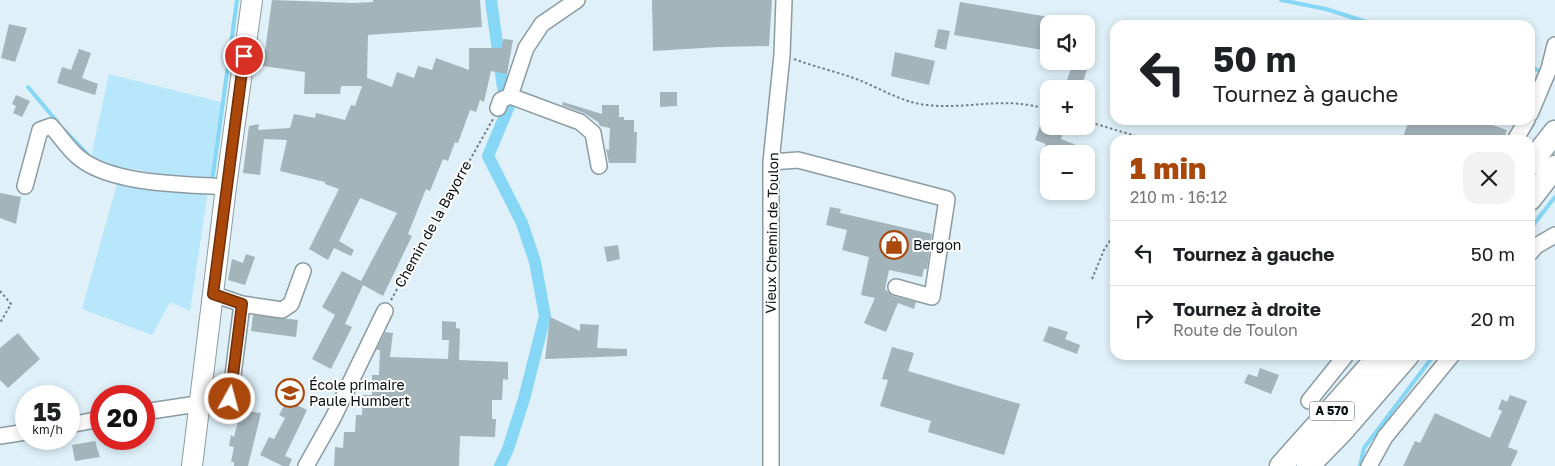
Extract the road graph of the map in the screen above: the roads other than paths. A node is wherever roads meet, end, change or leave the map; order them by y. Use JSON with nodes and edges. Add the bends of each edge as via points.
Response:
{"nodes":[{"id":1,"x":252,"y":0,"type":"edge"},
{"id":2,"x":577,"y":0,"type":"edge"},
{"id":3,"x":784,"y":0,"type":"edge"},
{"id":4,"x":1555,"y":45,"type":"edge"},
{"id":5,"x":1535,"y":102,"type":"edge"},
{"id":6,"x":1555,"y":132,"type":"edge"},
{"id":7,"x":1535,"y":158,"type":"edge"},
{"id":8,"x":772,"y":162,"type":"junction"},
{"id":9,"x":599,"y":166,"type":"dead end"},
{"id":10,"x":1555,"y":167,"type":"edge"},
{"id":11,"x":25,"y":186,"type":"dead end"},
{"id":12,"x":226,"y":187,"type":"junction"},
{"id":13,"x":1535,"y":193,"type":"edge"},
{"id":14,"x":1555,"y":235,"type":"edge"},
{"id":15,"x":1535,"y":247,"type":"edge"},
{"id":16,"x":303,"y":272,"type":"dead end"},
{"id":17,"x":896,"y":287,"type":"dead end"},
{"id":18,"x":213,"y":294,"type":"junction"},
{"id":19,"x":242,"y":304,"type":"junction"},
{"id":20,"x":385,"y":311,"type":"road end"},
{"id":21,"x":1342,"y":360,"type":"edge"},
{"id":22,"x":1376,"y":360,"type":"edge"},
{"id":23,"x":1404,"y":360,"type":"edge"},
{"id":24,"x":1448,"y":360,"type":"edge"},
{"id":25,"x":1309,"y":401,"type":"dead end"},
{"id":26,"x":200,"y":403,"type":"junction"},
{"id":27,"x":155,"y":410,"type":"edge"},
{"id":28,"x":15,"y":434,"type":"edge"},
{"id":29,"x":0,"y":436,"type":"edge"},
{"id":30,"x":192,"y":466,"type":"edge"},
{"id":31,"x":306,"y":466,"type":"edge"},
{"id":32,"x":771,"y":466,"type":"edge"},
{"id":33,"x":1281,"y":466,"type":"edge"},
{"id":34,"x":1308,"y":466,"type":"edge"},
{"id":35,"x":1369,"y":466,"type":"edge"}],
"edges":[{"from":1,"to":12,"type":"main road"},
{"from":2,"to":9,"type":"street","via":[[542,24],[526,48],[505,100],[580,122],[594,133]]},
{"from":3,"to":8,"type":"street","name":"Vieux Chemin de Toulon"},
{"from":4,"to":5,"type":"street"},
{"from":6,"to":7,"type":"highway"},
{"from":8,"to":17,"type":"street","via":[[798,160],[947,198],[932,297]]},
{"from":8,"to":32,"type":"street","name":"Vieux Chemin de Toulon"},
{"from":10,"to":13,"type":"highway"},
{"from":11,"to":12,"type":"street","via":[[40,130],[51,126],[78,156],[105,171],[146,181]]},
{"from":12,"to":18,"type":"main road"},
{"from":14,"to":15,"type":"street"},
{"from":16,"to":19,"type":"street","via":[[291,304],[282,310]]},
{"from":18,"to":19,"type":"street"},
{"from":18,"to":26,"type":"main road"},
{"from":19,"to":26,"type":"street","via":[[230,399]]},
{"from":20,"to":31,"type":"street"},
{"from":21,"to":25,"type":"street"},
{"from":22,"to":33,"type":"highway","number":"A 570"},
{"from":23,"to":34,"type":"highway","number":"A 570"},
{"from":24,"to":35,"type":"street","via":[[1385,437]]},
{"from":26,"to":27,"type":"street"},
{"from":26,"to":30,"type":"main road"},
{"from":28,"to":29,"type":"street"}]}
